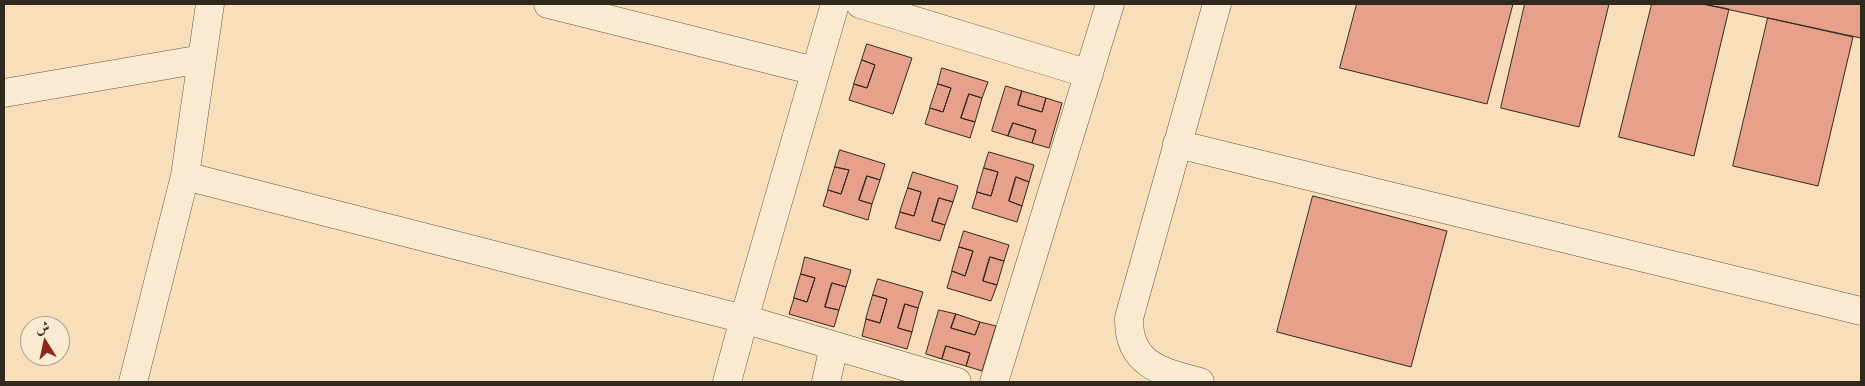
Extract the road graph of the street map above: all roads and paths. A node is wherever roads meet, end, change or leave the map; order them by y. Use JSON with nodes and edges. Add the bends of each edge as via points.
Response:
{"nodes":[{"id":1,"x":210,"y":4,"type":"edge"},
{"id":2,"x":548,"y":4,"type":"edge"},
{"id":3,"x":835,"y":4,"type":"edge"},
{"id":4,"x":860,"y":4,"type":"edge"},
{"id":5,"x":1110,"y":4,"type":"edge"},
{"id":6,"x":1217,"y":4,"type":"edge"},
{"id":7,"x":202,"y":59,"type":"junction"},
{"id":8,"x":815,"y":71,"type":"junction"},
{"id":9,"x":1089,"y":74,"type":"junction"},
{"id":10,"x":4,"y":93,"type":"edge"},
{"id":11,"x":1177,"y":144,"type":"junction"},
{"id":12,"x":185,"y":176,"type":"junction"},
{"id":13,"x":1861,"y":311,"type":"edge"},
{"id":14,"x":744,"y":319,"type":"junction"},
{"id":15,"x":834,"y":346,"type":"junction"},
{"id":16,"x":133,"y":382,"type":"edge"},
{"id":17,"x":728,"y":382,"type":"edge"},
{"id":18,"x":826,"y":382,"type":"edge"},
{"id":19,"x":957,"y":382,"type":"edge"},
{"id":20,"x":994,"y":382,"type":"edge"},
{"id":21,"x":1200,"y":382,"type":"edge"}],
"edges":[{"from":1,"to":7,"type":"street"},
{"from":2,"to":8,"type":"street"},
{"from":3,"to":8,"type":"street"},
{"from":4,"to":9,"type":"street"},
{"from":5,"to":9,"type":"street"},
{"from":6,"to":11,"type":"street"},
{"from":7,"to":10,"type":"street"},
{"from":7,"to":12,"type":"street"},
{"from":8,"to":14,"type":"street"},
{"from":9,"to":20,"type":"street"},
{"from":11,"to":13,"type":"street"},
{"from":11,"to":21,"type":"street","via":[[1132,303],[1129,332],[1133,346],[1154,367]]},
{"from":12,"to":14,"type":"street"},
{"from":12,"to":16,"type":"street"},
{"from":14,"to":15,"type":"street"},
{"from":14,"to":17,"type":"street"},
{"from":15,"to":18,"type":"street"},
{"from":15,"to":19,"type":"street"}]}
